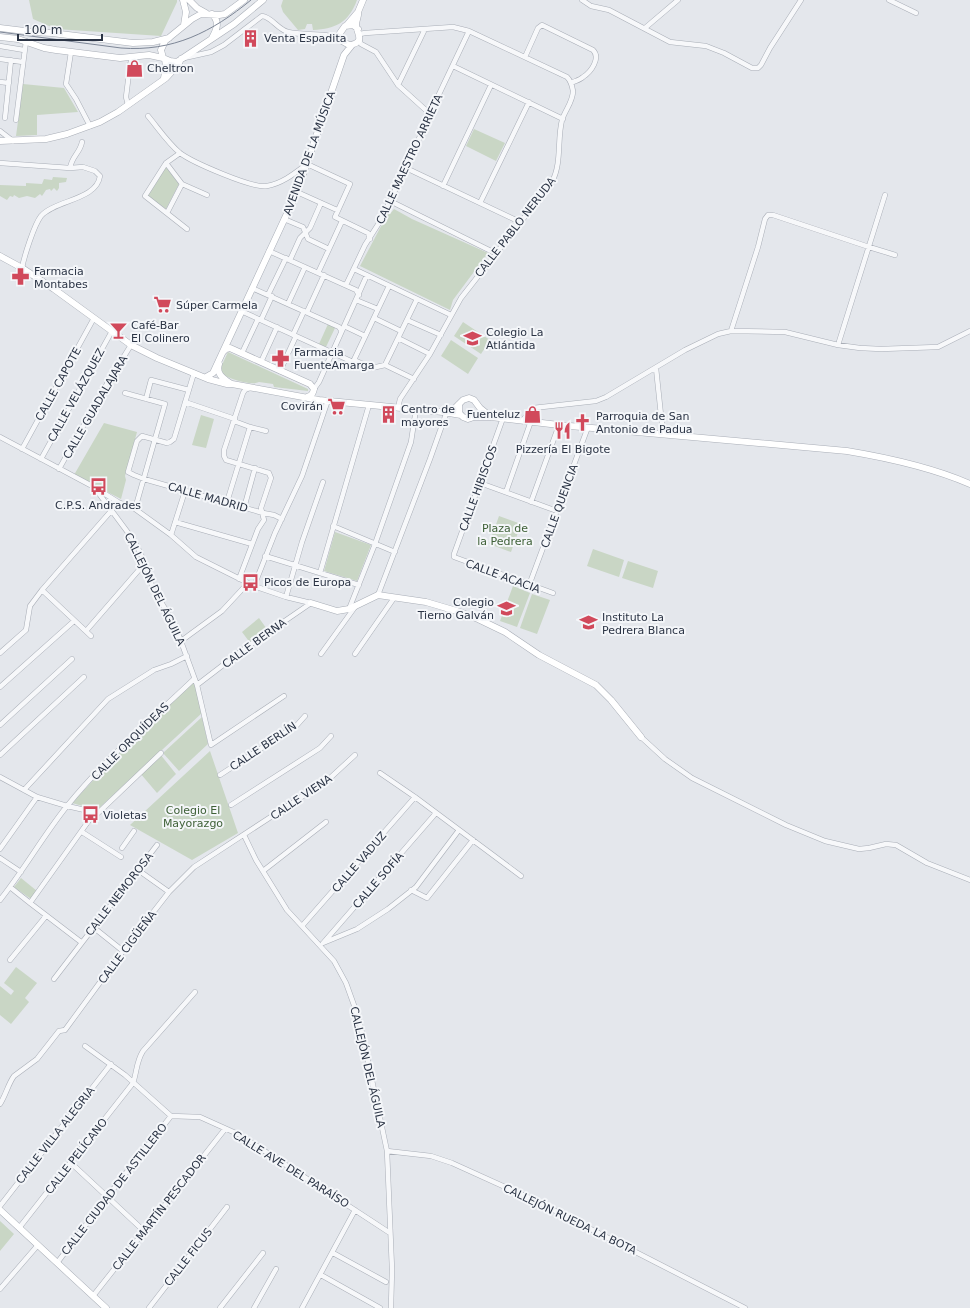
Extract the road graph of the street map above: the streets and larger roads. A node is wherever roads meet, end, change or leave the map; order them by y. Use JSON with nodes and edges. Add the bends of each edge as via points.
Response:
{"nodes":[{"id":1,"x":183,"y":0,"type":"edge"},
{"id":2,"x":189,"y":0,"type":"edge"},
{"id":3,"x":244,"y":0,"type":"edge"},
{"id":4,"x":263,"y":0,"type":"edge"},
{"id":5,"x":363,"y":0,"type":"edge"},
{"id":6,"x":582,"y":0,"type":"edge"},
{"id":7,"x":678,"y":0,"type":"edge"},
{"id":8,"x":801,"y":0,"type":"edge"},
{"id":9,"x":889,"y":0,"type":"edge"},
{"id":10,"x":358,"y":12,"type":"junction"},
{"id":11,"x":210,"y":14,"type":"junction"},
{"id":12,"x":916,"y":14,"type":"dead end"},
{"id":13,"x":348,"y":25,"type":"junction"},
{"id":14,"x":184,"y":26,"type":"junction"},
{"id":15,"x":0,"y":28,"type":"edge"},
{"id":16,"x":645,"y":28,"type":"junction"},
{"id":17,"x":425,"y":29,"type":"junction"},
{"id":18,"x":469,"y":31,"type":"junction"},
{"id":19,"x":359,"y":34,"type":"junction"},
{"id":20,"x":0,"y":37,"type":"edge"},
{"id":21,"x":168,"y":38,"type":"junction"},
{"id":22,"x":211,"y":39,"type":"junction"},
{"id":23,"x":26,"y":41,"type":"junction"},
{"id":24,"x":342,"y":41,"type":"junction"},
{"id":25,"x":352,"y":45,"type":"junction"},
{"id":26,"x":0,"y":46,"type":"edge"},
{"id":27,"x":24,"y":50,"type":"junction"},
{"id":28,"x":70,"y":52,"type":"junction"},
{"id":29,"x":344,"y":55,"type":"junction"},
{"id":30,"x":135,"y":57,"type":"junction"},
{"id":31,"x":525,"y":57,"type":"junction"},
{"id":32,"x":0,"y":59,"type":"edge"},
{"id":33,"x":164,"y":59,"type":"junction"},
{"id":34,"x":182,"y":59,"type":"junction"},
{"id":35,"x":11,"y":60,"type":"junction"},
{"id":36,"x":23,"y":62,"type":"junction"},
{"id":37,"x":453,"y":66,"type":"junction"},
{"id":38,"x":164,"y":78,"type":"junction"},
{"id":39,"x":0,"y":82,"type":"edge"},
{"id":40,"x":9,"y":83,"type":"junction"},
{"id":41,"x":571,"y":83,"type":"junction"},
{"id":42,"x":398,"y":85,"type":"junction"},
{"id":43,"x":492,"y":85,"type":"junction"},
{"id":44,"x":528,"y":102,"type":"junction"},
{"id":45,"x":128,"y":104,"type":"junction"},
{"id":46,"x":429,"y":113,"type":"junction"},
{"id":47,"x":148,"y":116,"type":"dead end"},
{"id":48,"x":5,"y":118,"type":"dead end"},
{"id":49,"x":563,"y":119,"type":"junction"},
{"id":50,"x":16,"y":120,"type":"dead end"},
{"id":51,"x":90,"y":126,"type":"junction"},
{"id":52,"x":0,"y":131,"type":"edge"},
{"id":53,"x":0,"y":141,"type":"edge"},
{"id":54,"x":13,"y":141,"type":"junction"},
{"id":55,"x":82,"y":142,"type":"dead end"},
{"id":56,"x":180,"y":153,"type":"junction"},
{"id":57,"x":0,"y":163,"type":"edge"},
{"id":58,"x":166,"y":163,"type":"junction"},
{"id":59,"x":307,"y":164,"type":"junction"},
{"id":60,"x":70,"y":168,"type":"junction"},
{"id":61,"x":406,"y":168,"type":"junction"},
{"id":62,"x":289,"y":177,"type":"junction"},
{"id":63,"x":182,"y":184,"type":"junction"},
{"id":64,"x":442,"y":186,"type":"junction"},
{"id":65,"x":298,"y":189,"type":"junction"},
{"id":66,"x":207,"y":195,"type":"dead end"},
{"id":67,"x":885,"y":195,"type":"dead end"},
{"id":68,"x":390,"y":201,"type":"junction"},
{"id":69,"x":321,"y":203,"type":"junction"},
{"id":70,"x":480,"y":203,"type":"junction"},
{"id":71,"x":337,"y":210,"type":"junction"},
{"id":72,"x":166,"y":213,"type":"junction"},
{"id":73,"x":284,"y":219,"type":"junction"},
{"id":74,"x":342,"y":221,"type":"junction"},
{"id":75,"x":520,"y":222,"type":"junction"},
{"id":76,"x":187,"y":229,"type":"dead end"},
{"id":77,"x":305,"y":233,"type":"junction"},
{"id":78,"x":370,"y":239,"type":"junction"},
{"id":79,"x":868,"y":247,"type":"junction"},
{"id":80,"x":329,"y":249,"type":"junction"},
{"id":81,"x":269,"y":251,"type":"junction"},
{"id":82,"x":495,"y":253,"type":"junction"},
{"id":83,"x":895,"y":255,"type":"dead end"},
{"id":84,"x":0,"y":256,"type":"edge"},
{"id":85,"x":288,"y":259,"type":"junction"},
{"id":86,"x":305,"y":267,"type":"junction"},
{"id":87,"x":22,"y":268,"type":"junction"},
{"id":88,"x":354,"y":269,"type":"junction"},
{"id":89,"x":318,"y":273,"type":"junction"},
{"id":90,"x":324,"y":275,"type":"junction"},
{"id":91,"x":367,"y":276,"type":"junction"},
{"id":92,"x":346,"y":285,"type":"junction"},
{"id":93,"x":389,"y":286,"type":"junction"},
{"id":94,"x":252,"y":288,"type":"junction"},
{"id":95,"x":359,"y":294,"type":"junction"},
{"id":96,"x":270,"y":296,"type":"junction"},
{"id":97,"x":417,"y":299,"type":"junction"},
{"id":98,"x":356,"y":300,"type":"junction"},
{"id":99,"x":288,"y":304,"type":"junction"},
{"id":100,"x":378,"y":309,"type":"junction"},
{"id":101,"x":241,"y":311,"type":"junction"},
{"id":102,"x":306,"y":312,"type":"junction"},
{"id":103,"x":451,"y":315,"type":"junction"},
{"id":104,"x":94,"y":318,"type":"junction"},
{"id":105,"x":374,"y":318,"type":"junction"},
{"id":106,"x":260,"y":319,"type":"junction"},
{"id":107,"x":407,"y":320,"type":"junction"},
{"id":108,"x":344,"y":326,"type":"junction"},
{"id":109,"x":277,"y":327,"type":"junction"},
{"id":110,"x":112,"y":331,"type":"junction"},
{"id":111,"x":401,"y":331,"type":"junction"},
{"id":112,"x":731,"y":331,"type":"junction"},
{"id":113,"x":970,"y":331,"type":"edge"},
{"id":114,"x":341,"y":333,"type":"junction"},
{"id":115,"x":295,"y":335,"type":"junction"},
{"id":116,"x":366,"y":336,"type":"junction"},
{"id":117,"x":441,"y":336,"type":"junction"},
{"id":118,"x":398,"y":338,"type":"junction"},
{"id":119,"x":838,"y":344,"type":"junction"},
{"id":120,"x":131,"y":345,"type":"junction"},
{"id":121,"x":223,"y":352,"type":"junction"},
{"id":122,"x":333,"y":352,"type":"junction"},
{"id":123,"x":242,"y":353,"type":"junction"},
{"id":124,"x":430,"y":354,"type":"junction"},
{"id":125,"x":219,"y":360,"type":"junction"},
{"id":126,"x":354,"y":361,"type":"junction"},
{"id":127,"x":261,"y":362,"type":"junction"},
{"id":128,"x":385,"y":365,"type":"junction"},
{"id":129,"x":656,"y":368,"type":"junction"},
{"id":130,"x":280,"y":371,"type":"junction"},
{"id":131,"x":194,"y":373,"type":"junction"},
{"id":132,"x":206,"y":377,"type":"junction"},
{"id":133,"x":414,"y":379,"type":"junction"},
{"id":134,"x":232,"y":384,"type":"junction"},
{"id":135,"x":252,"y":388,"type":"junction"},
{"id":136,"x":189,"y":390,"type":"junction"},
{"id":137,"x":314,"y":390,"type":"junction"},
{"id":138,"x":125,"y":393,"type":"dead end"},
{"id":139,"x":307,"y":397,"type":"junction"},
{"id":140,"x":146,"y":399,"type":"junction"},
{"id":141,"x":325,"y":399,"type":"junction"},
{"id":142,"x":185,"y":402,"type":"junction"},
{"id":143,"x":459,"y":404,"type":"junction"},
{"id":144,"x":369,"y":405,"type":"junction"},
{"id":145,"x":478,"y":405,"type":"junction"},
{"id":146,"x":398,"y":408,"type":"junction"},
{"id":147,"x":416,"y":409,"type":"junction"},
{"id":148,"x":445,"y":413,"type":"junction"},
{"id":149,"x":461,"y":415,"type":"junction"},
{"id":150,"x":491,"y":417,"type":"junction"},
{"id":151,"x":474,"y":418,"type":"junction"},
{"id":152,"x":503,"y":418,"type":"junction"},
{"id":153,"x":234,"y":420,"type":"junction"},
{"id":154,"x":523,"y":420,"type":"junction"},
{"id":155,"x":531,"y":421,"type":"junction"},
{"id":156,"x":559,"y":424,"type":"junction"},
{"id":157,"x":250,"y":427,"type":"junction"},
{"id":158,"x":588,"y":427,"type":"junction"},
{"id":159,"x":266,"y":431,"type":"dead end"},
{"id":160,"x":663,"y":434,"type":"junction"},
{"id":161,"x":0,"y":437,"type":"edge"},
{"id":162,"x":155,"y":439,"type":"junction"},
{"id":163,"x":22,"y":449,"type":"junction"},
{"id":164,"x":42,"y":459,"type":"junction"},
{"id":165,"x":239,"y":463,"type":"junction"},
{"id":166,"x":255,"y":468,"type":"junction"},
{"id":167,"x":59,"y":469,"type":"junction"},
{"id":168,"x":144,"y":478,"type":"junction"},
{"id":169,"x":323,"y":482,"type":"dead end"},
{"id":170,"x":480,"y":483,"type":"junction"},
{"id":171,"x":970,"y":484,"type":"edge"},
{"id":172,"x":94,"y":487,"type":"junction"},
{"id":173,"x":185,"y":491,"type":"junction"},
{"id":174,"x":506,"y":492,"type":"junction"},
{"id":175,"x":227,"y":502,"type":"junction"},
{"id":176,"x":531,"y":502,"type":"junction"},
{"id":177,"x":135,"y":508,"type":"junction"},
{"id":178,"x":244,"y":508,"type":"junction"},
{"id":179,"x":111,"y":511,"type":"junction"},
{"id":180,"x":557,"y":511,"type":"junction"},
{"id":181,"x":263,"y":513,"type":"junction"},
{"id":182,"x":282,"y":519,"type":"junction"},
{"id":183,"x":175,"y":522,"type":"junction"},
{"id":184,"x":333,"y":526,"type":"junction"},
{"id":185,"x":171,"y":535,"type":"junction"},
{"id":186,"x":252,"y":544,"type":"junction"},
{"id":187,"x":374,"y":544,"type":"junction"},
{"id":188,"x":395,"y":552,"type":"junction"},
{"id":189,"x":265,"y":556,"type":"junction"},
{"id":190,"x":454,"y":557,"type":"joint"},
{"id":191,"x":145,"y":563,"type":"junction"},
{"id":192,"x":295,"y":566,"type":"junction"},
{"id":193,"x":320,"y":573,"type":"junction"},
{"id":194,"x":238,"y":579,"type":"junction"},
{"id":195,"x":248,"y":584,"type":"junction"},
{"id":196,"x":529,"y":584,"type":"junction"},
{"id":197,"x":359,"y":585,"type":"junction"},
{"id":198,"x":254,"y":586,"type":"junction"},
{"id":199,"x":42,"y":590,"type":"junction"},
{"id":200,"x":553,"y":593,"type":"dead end"},
{"id":201,"x":378,"y":596,"type":"junction"},
{"id":202,"x":286,"y":597,"type":"junction"},
{"id":203,"x":394,"y":598,"type":"junction"},
{"id":204,"x":311,"y":603,"type":"junction"},
{"id":205,"x":356,"y":606,"type":"junction"},
{"id":206,"x":349,"y":609,"type":"junction"},
{"id":207,"x":74,"y":621,"type":"junction"},
{"id":208,"x":86,"y":631,"type":"junction"},
{"id":209,"x":91,"y":636,"type":"dead end"},
{"id":210,"x":181,"y":641,"type":"junction"},
{"id":211,"x":0,"y":653,"type":"edge"},
{"id":212,"x":321,"y":654,"type":"dead end"},
{"id":213,"x":356,"y":654,"type":"dead end"},
{"id":214,"x":186,"y":656,"type":"junction"},
{"id":215,"x":72,"y":659,"type":"dead end"},
{"id":216,"x":84,"y":677,"type":"dead end"},
{"id":217,"x":194,"y":679,"type":"junction"},
{"id":218,"x":197,"y":685,"type":"junction"},
{"id":219,"x":0,"y":687,"type":"edge"},
{"id":220,"x":284,"y":696,"type":"dead end"},
{"id":221,"x":305,"y":716,"type":"dead end"},
{"id":222,"x":0,"y":725,"type":"edge"},
{"id":223,"x":331,"y":736,"type":"dead end"},
{"id":224,"x":641,"y":736,"type":"joint"},
{"id":225,"x":162,"y":753,"type":"dead end"},
{"id":226,"x":0,"y":755,"type":"edge"},
{"id":227,"x":355,"y":755,"type":"dead end"},
{"id":228,"x":380,"y":773,"type":"dead end"},
{"id":229,"x":220,"y":775,"type":"dead end"},
{"id":230,"x":0,"y":778,"type":"edge"},
{"id":231,"x":24,"y":790,"type":"junction"},
{"id":232,"x":38,"y":797,"type":"junction"},
{"id":233,"x":415,"y":797,"type":"junction"},
{"id":234,"x":231,"y":805,"type":"dead end"},
{"id":235,"x":67,"y":806,"type":"junction"},
{"id":236,"x":96,"y":812,"type":"junction"},
{"id":237,"x":436,"y":812,"type":"junction"},
{"id":238,"x":326,"y":822,"type":"dead end"},
{"id":239,"x":134,"y":830,"type":"dead end"},
{"id":240,"x":459,"y":830,"type":"junction"},
{"id":241,"x":82,"y":832,"type":"junction"},
{"id":242,"x":244,"y":835,"type":"junction"},
{"id":243,"x":473,"y":840,"type":"junction"},
{"id":244,"x":157,"y":845,"type":"dead end"},
{"id":245,"x":122,"y":848,"type":"dead end"},
{"id":246,"x":0,"y":849,"type":"edge"},
{"id":247,"x":121,"y":857,"type":"dead end"},
{"id":248,"x":0,"y":858,"type":"edge"},
{"id":249,"x":194,"y":867,"type":"joint"},
{"id":250,"x":138,"y":870,"type":"junction"},
{"id":251,"x":263,"y":871,"type":"junction"},
{"id":252,"x":21,"y":872,"type":"junction"},
{"id":253,"x":521,"y":876,"type":"dead end"},
{"id":254,"x":970,"y":880,"type":"edge"},
{"id":255,"x":10,"y":887,"type":"junction"},
{"id":256,"x":411,"y":890,"type":"junction"},
{"id":257,"x":169,"y":892,"type":"junction"},
{"id":258,"x":0,"y":900,"type":"edge"},
{"id":259,"x":30,"y":904,"type":"junction"},
{"id":260,"x":46,"y":916,"type":"junction"},
{"id":261,"x":302,"y":926,"type":"junction"},
{"id":262,"x":93,"y":927,"type":"junction"},
{"id":263,"x":81,"y":942,"type":"junction"},
{"id":264,"x":322,"y":945,"type":"junction"},
{"id":265,"x":123,"y":951,"type":"junction"},
{"id":266,"x":10,"y":960,"type":"dead end"},
{"id":267,"x":54,"y":979,"type":"dead end"},
{"id":268,"x":196,"y":992,"type":"dead end"},
{"id":269,"x":85,"y":1046,"type":"dead end"},
{"id":270,"x":111,"y":1064,"type":"junction"},
{"id":271,"x":133,"y":1084,"type":"junction"},
{"id":272,"x":0,"y":1104,"type":"edge"},
{"id":273,"x":171,"y":1116,"type":"junction"},
{"id":274,"x":225,"y":1128,"type":"junction"},
{"id":275,"x":387,"y":1150,"type":"junction"},
{"id":276,"x":71,"y":1163,"type":"junction"},
{"id":277,"x":107,"y":1197,"type":"junction"},
{"id":278,"x":0,"y":1206,"type":"edge"},
{"id":279,"x":227,"y":1207,"type":"dead end"},
{"id":280,"x":0,"y":1210,"type":"edge"},
{"id":281,"x":355,"y":1210,"type":"junction"},
{"id":282,"x":19,"y":1228,"type":"junction"},
{"id":283,"x":144,"y":1231,"type":"junction"},
{"id":284,"x":390,"y":1233,"type":"junction"},
{"id":285,"x":38,"y":1245,"type":"junction"},
{"id":286,"x":263,"y":1253,"type":"dead end"},
{"id":287,"x":333,"y":1253,"type":"junction"},
{"id":288,"x":57,"y":1263,"type":"junction"},
{"id":289,"x":276,"y":1269,"type":"dead end"},
{"id":290,"x":321,"y":1275,"type":"junction"},
{"id":291,"x":386,"y":1282,"type":"dead end"},
{"id":292,"x":0,"y":1289,"type":"edge"},
{"id":293,"x":93,"y":1296,"type":"junction"},
{"id":294,"x":106,"y":1308,"type":"edge"},
{"id":295,"x":149,"y":1308,"type":"edge"},
{"id":296,"x":220,"y":1308,"type":"edge"},
{"id":297,"x":254,"y":1308,"type":"edge"},
{"id":298,"x":302,"y":1308,"type":"edge"},
{"id":299,"x":380,"y":1308,"type":"edge"},
{"id":300,"x":391,"y":1308,"type":"edge"},
{"id":301,"x":745,"y":1308,"type":"edge"}],
"edges":[{"from":1,"to":14,"type":"street","via":[[186,12]]},
{"from":2,"to":11,"type":"street","via":[[197,8]]},
{"from":3,"to":11,"type":"street","via":[[227,13]]},
{"from":4,"to":22,"type":"street"},
{"from":5,"to":10,"type":"street"},
{"from":6,"to":16,"type":"street"},
{"from":7,"to":16,"type":"street"},
{"from":8,"to":16,"type":"street","via":[[758,68],[752,68],[724,52],[706,46],[670,42]]},
{"from":9,"to":12,"type":"street"},
{"from":10,"to":13,"type":"street"},
{"from":10,"to":19,"type":"street","via":[[356,24]]},
{"from":11,"to":14,"type":"street","via":[[201,14]]},
{"from":11,"to":22,"type":"street","via":[[215,18],[217,26]]},
{"from":13,"to":19,"type":"street","via":[[353,26]]},
{"from":13,"to":24,"type":"street","via":[[341,30]]},
{"from":14,"to":21,"type":"street"},
{"from":15,"to":21,"type":"street","via":[[140,44]]},
{"from":17,"to":18,"type":"street","via":[[453,27]]},
{"from":17,"to":19,"type":"street"},
{"from":17,"to":42,"type":"street"},
{"from":18,"to":31,"type":"street"},
{"from":18,"to":37,"type":"street","name":"CALLE MAESTRO ARRIETA"},
{"from":19,"to":25,"type":"street"},
{"from":19,"to":42,"type":"street","via":[[361,44],[376,52]]},
{"from":20,"to":23,"type":"street"},
{"from":21,"to":33,"type":"street","via":[[162,50]]},
{"from":22,"to":34,"type":"street"},
{"from":23,"to":27,"type":"street"},
{"from":23,"to":28,"type":"street","via":[[44,48]]},
{"from":24,"to":25,"type":"street"},
{"from":24,"to":29,"type":"street","name":"AVENIDA DE LA MÚSICA","via":[[345,47]]},
{"from":24,"to":34,"type":"street","via":[[335,36],[286,31],[269,18],[262,16],[211,52]]},
{"from":25,"to":29,"type":"street","name":"AVENIDA DE LA MÚSICA"},
{"from":26,"to":27,"type":"street"},
{"from":27,"to":36,"type":"street"},
{"from":28,"to":30,"type":"street","via":[[120,58]]},
{"from":28,"to":51,"type":"street","via":[[66,84]]},
{"from":29,"to":59,"type":"street","name":"AVENIDA DE LA MÚSICA"},
{"from":30,"to":33,"type":"street","via":[[148,55]]},
{"from":30,"to":45,"type":"street","via":[[130,65],[126,97]]},
{"from":31,"to":41,"type":"street","via":[[567,77]]},
{"from":31,"to":41,"type":"street","via":[[538,28],[542,25],[593,50],[597,56],[588,74]]},
{"from":32,"to":35,"type":"street"},
{"from":33,"to":34,"type":"street","via":[[174,62]]},
{"from":33,"to":38,"type":"street"},
{"from":34,"to":38,"type":"street"},
{"from":35,"to":36,"type":"street"},
{"from":35,"to":40,"type":"street"},
{"from":36,"to":50,"type":"street"},
{"from":37,"to":43,"type":"street"},
{"from":37,"to":46,"type":"street","name":"CALLE MAESTRO ARRIETA"},
{"from":38,"to":45,"type":"street"},
{"from":39,"to":40,"type":"street"},
{"from":40,"to":48,"type":"street"},
{"from":41,"to":49,"type":"street","name":"CALLE PABLO NERUDA","via":[[572,98]]},
{"from":42,"to":46,"type":"street"},
{"from":43,"to":44,"type":"street"},
{"from":43,"to":64,"type":"street"},
{"from":44,"to":49,"type":"street"},
{"from":44,"to":70,"type":"street"},
{"from":45,"to":51,"type":"street"},
{"from":46,"to":61,"type":"street","name":"CALLE MAESTRO ARRIETA"},
{"from":47,"to":56,"type":"street"},
{"from":49,"to":75,"type":"street","name":"CALLE PABLO NERUDA","via":[[555,177]]},
{"from":51,"to":54,"type":"street","via":[[46,140]]},
{"from":52,"to":54,"type":"street"},
{"from":53,"to":54,"type":"street"},
{"from":55,"to":60,"type":"street"},
{"from":56,"to":58,"type":"street"},
{"from":56,"to":62,"type":"street","via":[[256,186],[276,184]]},
{"from":57,"to":60,"type":"street"},
{"from":58,"to":63,"type":"street"},
{"from":58,"to":72,"type":"street","via":[[145,196]]},
{"from":59,"to":62,"type":"street"},
{"from":59,"to":65,"type":"street","name":"AVENIDA DE LA MÚSICA"},
{"from":59,"to":71,"type":"street","via":[[350,184]]},
{"from":60,"to":87,"type":"street","via":[[83,167],[95,171],[100,179],[97,185],[84,195],[52,207],[41,216]]},
{"from":61,"to":64,"type":"street"},
{"from":61,"to":68,"type":"street","name":"CALLE MAESTRO ARRIETA"},
{"from":62,"to":65,"type":"street","via":[[296,179]]},
{"from":63,"to":66,"type":"street"},
{"from":63,"to":72,"type":"street"},
{"from":64,"to":70,"type":"street"},
{"from":65,"to":69,"type":"street"},
{"from":65,"to":73,"type":"street","name":"AVENIDA DE LA MÚSICA"},
{"from":67,"to":79,"type":"street"},
{"from":68,"to":78,"type":"street","name":"CALLE MAESTRO ARRIETA"},
{"from":68,"to":82,"type":"street"},
{"from":69,"to":71,"type":"street"},
{"from":69,"to":77,"type":"street","via":[[310,228]]},
{"from":70,"to":75,"type":"street"},
{"from":71,"to":74,"type":"street","via":[[335,218]]},
{"from":72,"to":76,"type":"street"},
{"from":73,"to":77,"type":"street","via":[[303,227]]},
{"from":73,"to":81,"type":"street","name":"AVENIDA DE LA MÚSICA"},
{"from":74,"to":78,"type":"street","via":[[368,233]]},
{"from":74,"to":80,"type":"street"},
{"from":75,"to":82,"type":"street","name":"CALLE PABLO NERUDA"},
{"from":77,"to":80,"type":"street","via":[[308,239]]},
{"from":77,"to":85,"type":"street"},
{"from":78,"to":88,"type":"street","name":"CALLE MAESTRO ARRIETA"},
{"from":79,"to":83,"type":"street"},
{"from":79,"to":112,"type":"street","via":[[768,215]]},
{"from":79,"to":119,"type":"street"},
{"from":80,"to":89,"type":"street"},
{"from":81,"to":85,"type":"street"},
{"from":81,"to":94,"type":"street","name":"AVENIDA DE LA MÚSICA"},
{"from":82,"to":103,"type":"street","name":"CALLE PABLO NERUDA"},
{"from":84,"to":87,"type":"street"},
{"from":85,"to":86,"type":"street"},
{"from":85,"to":96,"type":"street"},
{"from":86,"to":89,"type":"street"},
{"from":86,"to":99,"type":"street"},
{"from":87,"to":104,"type":"street"},
{"from":88,"to":91,"type":"street"},
{"from":88,"to":92,"type":"street","name":"CALLE MAESTRO ARRIETA"},
{"from":89,"to":90,"type":"street"},
{"from":90,"to":92,"type":"street"},
{"from":90,"to":102,"type":"street"},
{"from":91,"to":93,"type":"street"},
{"from":91,"to":95,"type":"street"},
{"from":92,"to":95,"type":"street"},
{"from":93,"to":97,"type":"street"},
{"from":93,"to":100,"type":"street"},
{"from":94,"to":96,"type":"street"},
{"from":94,"to":101,"type":"street","name":"AVENIDA DE LA MÚSICA"},
{"from":95,"to":98,"type":"street"},
{"from":96,"to":99,"type":"street"},
{"from":96,"to":106,"type":"street"},
{"from":97,"to":103,"type":"street"},
{"from":97,"to":107,"type":"street"},
{"from":98,"to":100,"type":"street"},
{"from":98,"to":108,"type":"street"},
{"from":99,"to":102,"type":"street"},
{"from":100,"to":105,"type":"street"},
{"from":101,"to":106,"type":"street"},
{"from":101,"to":121,"type":"street","name":"AVENIDA DE LA MÚSICA"},
{"from":102,"to":114,"type":"street","via":[[339,327]]},
{"from":102,"to":115,"type":"street"},
{"from":103,"to":117,"type":"street","name":"CALLE PABLO NERUDA"},
{"from":104,"to":110,"type":"street"},
{"from":104,"to":163,"type":"street","name":"CALLE CAPOTE"},
{"from":105,"to":111,"type":"street"},
{"from":105,"to":116,"type":"street"},
{"from":106,"to":109,"type":"street"},
{"from":106,"to":123,"type":"street"},
{"from":107,"to":111,"type":"street"},
{"from":107,"to":117,"type":"street"},
{"from":108,"to":114,"type":"street"},
{"from":108,"to":116,"type":"street"},
{"from":109,"to":115,"type":"street"},
{"from":109,"to":127,"type":"street"},
{"from":110,"to":120,"type":"street"},
{"from":110,"to":164,"type":"street","name":"CALLE VELÁZQUEZ"},
{"from":111,"to":118,"type":"street"},
{"from":112,"to":119,"type":"street","via":[[785,332]]},
{"from":112,"to":129,"type":"street","via":[[718,334],[685,350]]},
{"from":113,"to":119,"type":"street","via":[[938,347],[881,349]]},
{"from":114,"to":122,"type":"street"},
{"from":115,"to":122,"type":"street"},
{"from":115,"to":130,"type":"street"},
{"from":116,"to":126,"type":"street"},
{"from":117,"to":124,"type":"street","name":"CALLE PABLO NERUDA"},
{"from":118,"to":124,"type":"street"},
{"from":118,"to":128,"type":"street"},
{"from":120,"to":131,"type":"street"},
{"from":120,"to":167,"type":"street","name":"CALLE GUADALAJARA"},
{"from":121,"to":123,"type":"street","via":[[230,348]]},
{"from":121,"to":125,"type":"street","name":"AVENIDA DE LA MÚSICA"},
{"from":122,"to":126,"type":"street"},
{"from":122,"to":137,"type":"street"},
{"from":123,"to":127,"type":"street"},
{"from":124,"to":133,"type":"street","name":"CALLE PABLO NERUDA"},
{"from":125,"to":132,"type":"street","name":"AVENIDA DE LA MÚSICA","via":[[213,374]]},
{"from":125,"to":134,"type":"street","via":[[220,376]]},
{"from":126,"to":128,"type":"street","via":[[372,368]]},
{"from":127,"to":130,"type":"street"},
{"from":128,"to":133,"type":"street"},
{"from":129,"to":154,"type":"street","via":[[596,401],[533,408]]},
{"from":129,"to":160,"type":"street"},
{"from":130,"to":137,"type":"street","via":[[310,384]]},
{"from":131,"to":132,"type":"street"},
{"from":131,"to":136,"type":"street"},
{"from":132,"to":134,"type":"street"},
{"from":133,"to":146,"type":"street","name":"CALLE PABLO NERUDA","via":[[400,399]]},
{"from":134,"to":135,"type":"street"},
{"from":135,"to":139,"type":"street"},
{"from":135,"to":153,"type":"street","via":[[244,391]]},
{"from":136,"to":140,"type":"street","via":[[151,380]]},
{"from":136,"to":142,"type":"street"},
{"from":137,"to":139,"type":"street","via":[[312,395]]},
{"from":137,"to":141,"type":"street","via":[[315,394]]},
{"from":138,"to":140,"type":"street"},
{"from":139,"to":141,"type":"street"},
{"from":140,"to":162,"type":"street","via":[[165,404]]},
{"from":141,"to":144,"type":"street"},
{"from":141,"to":182,"type":"street","via":[[302,476]]},
{"from":142,"to":153,"type":"street"},
{"from":142,"to":162,"type":"street","via":[[174,439],[167,443]]},
{"from":143,"to":145,"type":"street","via":[[469,398]]},
{"from":143,"to":148,"type":"street"},
{"from":143,"to":149,"type":"street","via":[[458,410]]},
{"from":144,"to":146,"type":"street"},
{"from":144,"to":184,"type":"street"},
{"from":145,"to":150,"type":"street"},
{"from":145,"to":151,"type":"street","via":[[478,413]]},
{"from":146,"to":147,"type":"street"},
{"from":147,"to":148,"type":"street"},
{"from":147,"to":187,"type":"street","via":[[411,442]]},
{"from":148,"to":149,"type":"street"},
{"from":148,"to":188,"type":"street"},
{"from":149,"to":151,"type":"street","via":[[466,419]]},
{"from":150,"to":151,"type":"street"},
{"from":150,"to":152,"type":"street"},
{"from":152,"to":154,"type":"street"},
{"from":152,"to":170,"type":"street","name":"CALLE HIBISCOS"},
{"from":153,"to":157,"type":"street"},
{"from":153,"to":165,"type":"street","via":[[223,454],[226,460]]},
{"from":154,"to":155,"type":"street"},
{"from":155,"to":156,"type":"street"},
{"from":155,"to":174,"type":"street"},
{"from":156,"to":158,"type":"street"},
{"from":156,"to":176,"type":"street"},
{"from":157,"to":159,"type":"street"},
{"from":157,"to":165,"type":"street"},
{"from":158,"to":160,"type":"street"},
{"from":158,"to":180,"type":"street","name":"CALLE QUENCIA"},
{"from":160,"to":171,"type":"street","via":[[847,451],[907,462]]},
{"from":161,"to":163,"type":"street"},
{"from":162,"to":168,"type":"street"},
{"from":162,"to":168,"type":"street","name":"CALLE MADRID","via":[[142,436],[137,442],[129,468],[128,472]]},
{"from":163,"to":164,"type":"street"},
{"from":164,"to":167,"type":"street"},
{"from":165,"to":166,"type":"street"},
{"from":165,"to":175,"type":"street"},
{"from":166,"to":178,"type":"street"},
{"from":166,"to":181,"type":"street","via":[[269,473],[271,478],[261,508]]},
{"from":167,"to":172,"type":"street"},
{"from":168,"to":173,"type":"street","name":"CALLE MADRID"},
{"from":168,"to":177,"type":"street"},
{"from":169,"to":192,"type":"street"},
{"from":170,"to":174,"type":"street"},
{"from":170,"to":190,"type":"street","name":"CALLE HIBISCOS"},
{"from":172,"to":177,"type":"street","via":[[118,502]]},
{"from":172,"to":179,"type":"street","name":"CALLEJÓN DEL ÁGUILA"},
{"from":173,"to":175,"type":"street","name":"CALLE MADRID"},
{"from":173,"to":183,"type":"street"},
{"from":174,"to":176,"type":"street"},
{"from":175,"to":178,"type":"street","name":"CALLE MADRID"},
{"from":176,"to":180,"type":"street"},
{"from":177,"to":185,"type":"street"},
{"from":178,"to":181,"type":"street","name":"CALLE MADRID"},
{"from":179,"to":191,"type":"street","name":"CALLEJÓN DEL ÁGUILA","via":[[127,530]]},
{"from":179,"to":199,"type":"street"},
{"from":180,"to":196,"type":"street","name":"CALLE QUENCIA"},
{"from":181,"to":182,"type":"street","name":"CALLE MADRID"},
{"from":181,"to":186,"type":"street","via":[[264,520]]},
{"from":182,"to":189,"type":"street"},
{"from":183,"to":185,"type":"street"},
{"from":183,"to":186,"type":"street"},
{"from":184,"to":187,"type":"street"},
{"from":184,"to":193,"type":"street"},
{"from":185,"to":194,"type":"street","via":[[196,557]]},
{"from":186,"to":194,"type":"street"},
{"from":187,"to":188,"type":"street"},
{"from":187,"to":197,"type":"street"},
{"from":188,"to":201,"type":"street"},
{"from":189,"to":192,"type":"street"},
{"from":189,"to":198,"type":"street"},
{"from":190,"to":196,"type":"street","name":"CALLE ACACIA"},
{"from":191,"to":208,"type":"street"},
{"from":191,"to":210,"type":"street","name":"CALLEJÓN DEL ÁGUILA","via":[[153,589],[175,625]]},
{"from":192,"to":193,"type":"street"},
{"from":192,"to":202,"type":"street"},
{"from":193,"to":197,"type":"street"},
{"from":194,"to":195,"type":"street"},
{"from":195,"to":198,"type":"street"},
{"from":195,"to":210,"type":"street","via":[[222,611]]},
{"from":196,"to":200,"type":"street","name":"CALLE ACACIA"},
{"from":197,"to":206,"type":"street"},
{"from":198,"to":202,"type":"street"},
{"from":199,"to":207,"type":"street"},
{"from":199,"to":211,"type":"street","via":[[30,606],[26,630]]},
{"from":201,"to":203,"type":"street"},
{"from":201,"to":205,"type":"street"},
{"from":202,"to":204,"type":"street"},
{"from":203,"to":213,"type":"street"},
{"from":203,"to":224,"type":"street","via":[[426,602],[491,624],[539,655],[596,685]]},
{"from":204,"to":206,"type":"street","via":[[337,611]]},
{"from":204,"to":218,"type":"street","name":"CALLE BERNA"},
{"from":205,"to":206,"type":"street"},
{"from":205,"to":212,"type":"street"},
{"from":207,"to":208,"type":"street"},
{"from":207,"to":219,"type":"street"},
{"from":208,"to":209,"type":"street"},
{"from":210,"to":214,"type":"street","name":"CALLEJÓN DEL ÁGUILA"},
{"from":214,"to":217,"type":"street","name":"CALLEJÓN DEL ÁGUILA"},
{"from":214,"to":231,"type":"street","via":[[154,670],[108,699]]},
{"from":215,"to":222,"type":"street"},
{"from":216,"to":226,"type":"street"},
{"from":217,"to":218,"type":"street","name":"CALLEJÓN DEL ÁGUILA"},
{"from":217,"to":235,"type":"street","name":"CALLE ORQUÍDEAS","via":[[119,749]]},
{"from":218,"to":220,"type":"street","name":"CALLEJÓN DEL ÁGUILA","via":[[211,745]]},
{"from":221,"to":229,"type":"street","name":"CALLE BERLÍN","via":[[297,725]]},
{"from":223,"to":234,"type":"street","via":[[320,748]]},
{"from":224,"to":254,"type":"street","via":[[680,771],[786,826],[826,841],[859,849],[886,844],[896,846],[927,863]]},
{"from":225,"to":236,"type":"street"},
{"from":227,"to":242,"type":"street","name":"CALLE VIENA","via":[[329,779]]},
{"from":228,"to":233,"type":"street"},
{"from":230,"to":231,"type":"street"},
{"from":231,"to":232,"type":"street"},
{"from":232,"to":235,"type":"street"},
{"from":232,"to":246,"type":"street"},
{"from":233,"to":237,"type":"street"},
{"from":233,"to":261,"type":"street","name":"CALLE VADUZ"},
{"from":235,"to":236,"type":"street"},
{"from":235,"to":252,"type":"street","name":"CALLE ORQUÍDEAS"},
{"from":236,"to":241,"type":"street"},
{"from":237,"to":240,"type":"street"},
{"from":237,"to":264,"type":"street","name":"CALLE SOFÍA"},
{"from":238,"to":251,"type":"street"},
{"from":239,"to":245,"type":"street"},
{"from":240,"to":243,"type":"street"},
{"from":240,"to":256,"type":"street","via":[[416,887]]},
{"from":241,"to":247,"type":"street"},
{"from":241,"to":259,"type":"street"},
{"from":242,"to":249,"type":"street","name":"CALLE VIENA"},
{"from":242,"to":251,"type":"street","name":"CALLEJÓN DEL ÁGUILA"},
{"from":243,"to":253,"type":"street"},
{"from":243,"to":256,"type":"street","via":[[427,898]]},
{"from":244,"to":250,"type":"street","name":"CALLE NEMOROSA"},
{"from":248,"to":252,"type":"street"},
{"from":249,"to":257,"type":"street","name":"CALLE CIGÜEÑA"},
{"from":250,"to":257,"type":"street"},
{"from":250,"to":262,"type":"street","name":"CALLE NEMOROSA"},
{"from":251,"to":261,"type":"street","name":"CALLEJÓN DEL ÁGUILA","via":[[287,910]]},
{"from":252,"to":255,"type":"street","name":"CALLE ORQUÍDEAS"},
{"from":255,"to":258,"type":"street","name":"CALLE ORQUÍDEAS"},
{"from":255,"to":259,"type":"street"},
{"from":256,"to":264,"type":"street","via":[[356,929]]},
{"from":257,"to":265,"type":"street","name":"CALLE CIGÜEÑA"},
{"from":259,"to":260,"type":"street"},
{"from":260,"to":263,"type":"street"},
{"from":260,"to":266,"type":"street"},
{"from":261,"to":264,"type":"street","name":"CALLEJÓN DEL ÁGUILA"},
{"from":262,"to":263,"type":"street","name":"CALLE NEMOROSA"},
{"from":262,"to":265,"type":"street"},
{"from":263,"to":267,"type":"street","name":"CALLE NEMOROSA"},
{"from":264,"to":275,"type":"street","name":"CALLEJÓN DEL ÁGUILA","via":[[346,983],[359,1019]]},
{"from":265,"to":272,"type":"street","name":"CALLE CIGÜEÑA","via":[[65,1030],[59,1031],[37,1058],[11,1079],[7,1094]]},
{"from":268,"to":271,"type":"street","via":[[143,1051],[136,1065]]},
{"from":269,"to":270,"type":"street"},
{"from":270,"to":271,"type":"street"},
{"from":270,"to":278,"type":"street","name":"CALLE VILLA ALEGRIA"},
{"from":271,"to":273,"type":"street"},
{"from":271,"to":276,"type":"street","name":"CALLE PELÍCANO"},
{"from":273,"to":274,"type":"street","name":"CALLE AVE DEL PARAÍSO","via":[[200,1117]]},
{"from":273,"to":277,"type":"street","name":"CALLE CIUDAD DE ASTILLERO"},
{"from":274,"to":281,"type":"street","name":"CALLE AVE DEL PARAÍSO","via":[[240,1135]]},
{"from":274,"to":283,"type":"street","name":"CALLE MARTÍN PESCADOR"},
{"from":275,"to":284,"type":"street","name":"CALLEJÓN DEL ÁGUILA"},
{"from":275,"to":301,"type":"street","name":"CALLEJÓN RUEDA LA BOTA","via":[[431,1156],[452,1163],[534,1200]]},
{"from":276,"to":277,"type":"street"},
{"from":276,"to":282,"type":"street","name":"CALLE PELÍCANO"},
{"from":277,"to":283,"type":"street"},
{"from":277,"to":288,"type":"street","name":"CALLE CIUDAD DE ASTILLERO"},
{"from":279,"to":295,"type":"street","name":"CALLE FICUS"},
{"from":280,"to":282,"type":"street"},
{"from":281,"to":284,"type":"street","name":"CALLE AVE DEL PARAÍSO"},
{"from":281,"to":287,"type":"street"},
{"from":282,"to":285,"type":"street"},
{"from":283,"to":293,"type":"street","name":"CALLE MARTÍN PESCADOR"},
{"from":284,"to":300,"type":"street","name":"CALLEJÓN DEL ÁGUILA"},
{"from":285,"to":288,"type":"street"},
{"from":285,"to":292,"type":"street"},
{"from":286,"to":296,"type":"street"},
{"from":287,"to":290,"type":"street"},
{"from":287,"to":291,"type":"street"},
{"from":288,"to":293,"type":"street"},
{"from":289,"to":297,"type":"street"},
{"from":290,"to":298,"type":"street"},
{"from":290,"to":299,"type":"street"},
{"from":293,"to":294,"type":"street"}]}
